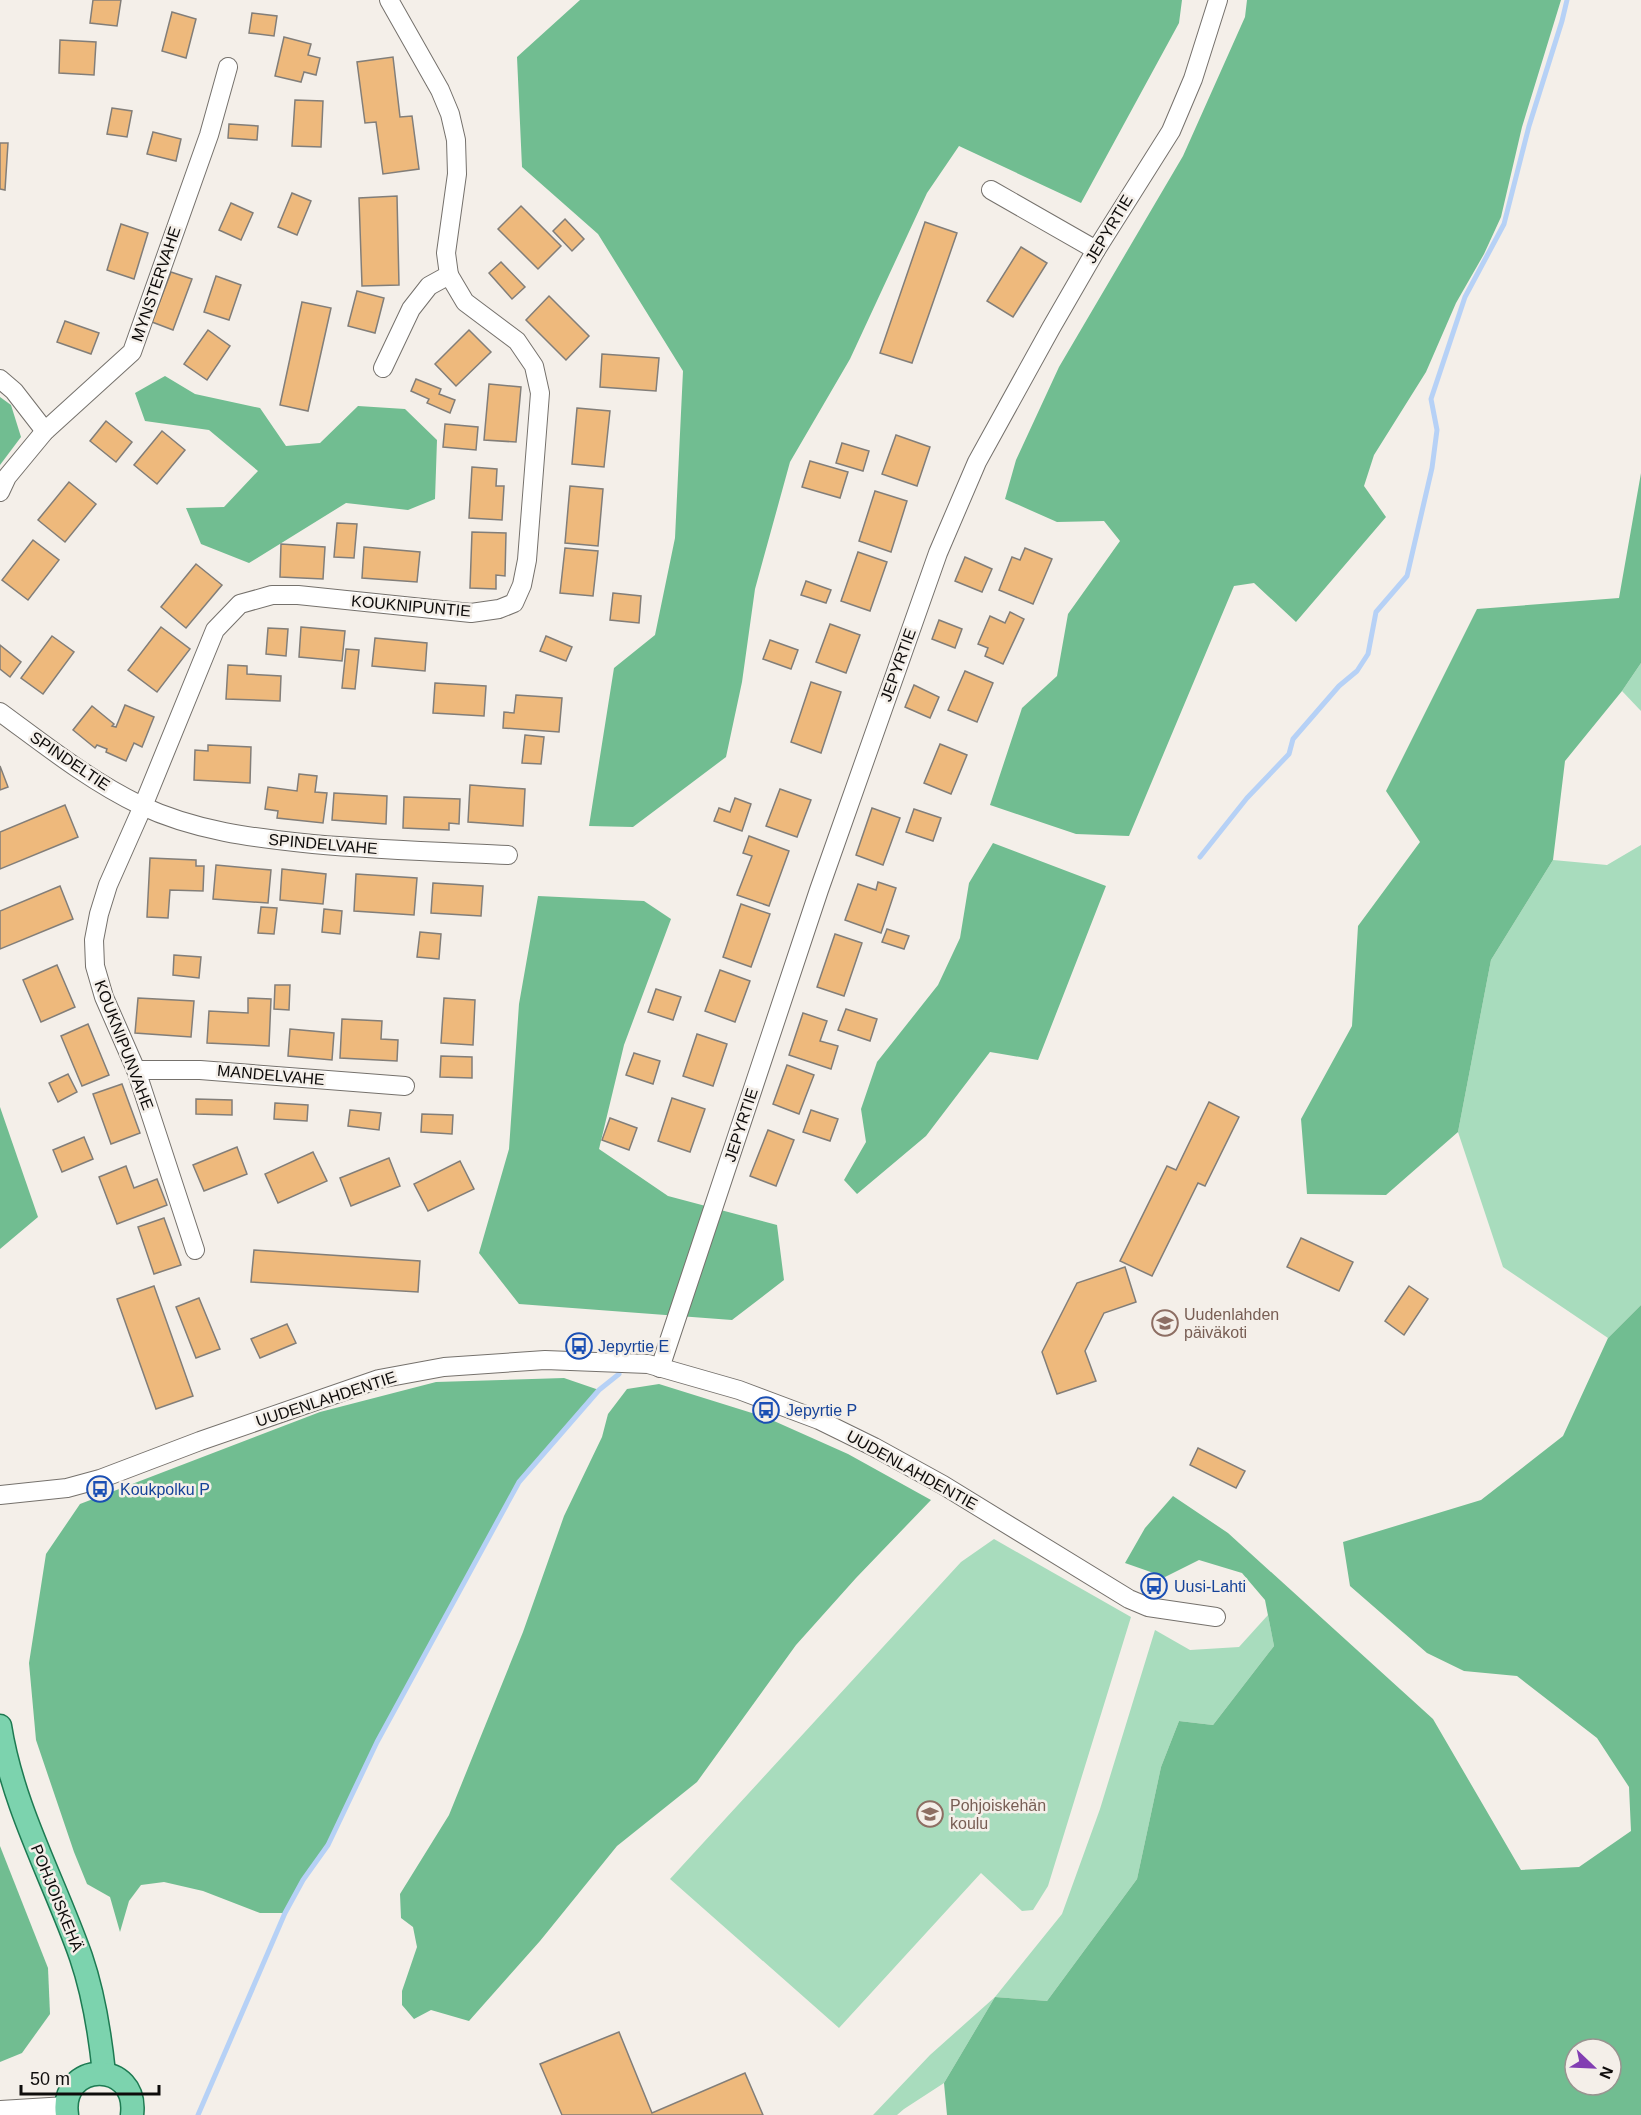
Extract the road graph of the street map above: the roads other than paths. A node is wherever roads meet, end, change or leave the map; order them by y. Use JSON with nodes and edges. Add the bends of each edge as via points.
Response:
{"nodes":[{"id":1,"x":1218,"y":0,"type":"edge"},
{"id":2,"x":397,"y":2,"type":"edge"},
{"id":3,"x":228,"y":67,"type":"dead end"},
{"id":4,"x":991,"y":190,"type":"dead end"},
{"id":5,"x":1096,"y":250,"type":"junction"},
{"id":6,"x":449,"y":275,"type":"junction"},
{"id":7,"x":383,"y":368,"type":"dead end"},
{"id":8,"x":0,"y":379,"type":"edge"},
{"id":9,"x":45,"y":431,"type":"junction"},
{"id":10,"x":0,"y":492,"type":"edge"},
{"id":11,"x":0,"y":712,"type":"edge"},
{"id":12,"x":143,"y":806,"type":"junction"},
{"id":13,"x":508,"y":855,"type":"dead end"},
{"id":14,"x":136,"y":1070,"type":"junction"},
{"id":15,"x":405,"y":1086,"type":"dead end"},
{"id":16,"x":195,"y":1250,"type":"dead end"},
{"id":17,"x":660,"y":1368,"type":"junction"},
{"id":18,"x":0,"y":1495,"type":"edge"},
{"id":19,"x":1216,"y":1617,"type":"dead end"},
{"id":20,"x":0,"y":1726,"type":"edge"},
{"id":21,"x":104,"y":2073,"type":"junction"},
{"id":22,"x":0,"y":2110,"type":"edge"},
{"id":23,"x":67,"y":2110,"type":"edge"},
{"id":24,"x":132,"y":2115,"type":"edge"}],
"edges":[{"from":1,"to":5,"type":"street","name":"JEPYRTIE","via":[[1171,132]]},
{"from":2,"to":6,"type":"street","name":"KOUKNIPUNTIE","via":[[440,90],[456,140],[457,174],[446,253]]},
{"from":3,"to":9,"type":"street","name":"MYNSTERVAHE","via":[[209,135],[132,352]]},
{"from":4,"to":5,"type":"street"},
{"from":5,"to":17,"type":"street","name":"JEPYRTIE","via":[[977,462],[938,553],[819,890]]},
{"from":6,"to":7,"type":"street","via":[[429,286],[411,309]]},
{"from":6,"to":12,"type":"street","name":"KOUKNIPUNTIE","via":[[465,302],[517,341],[534,366],[540,393],[527,560],[514,603],[471,613],[298,595],[272,595],[240,604],[215,630]]},
{"from":8,"to":9,"type":"street"},
{"from":9,"to":10,"type":"street","name":"MYNSTERVAHE","via":[[7,477]]},
{"from":11,"to":12,"type":"street","name":"SPINDELTIE","via":[[108,789]]},
{"from":12,"to":13,"type":"street","name":"SPINDELVAHE","via":[[201,828],[257,838]]},
{"from":12,"to":14,"type":"street","name":"KOUKNIPUNVAHE","via":[[108,885],[94,940],[95,966],[104,997]]},
{"from":14,"to":15,"type":"street","name":"MANDELVAHE","via":[[200,1070]]},
{"from":14,"to":16,"type":"street","name":"KOUKNIPUNVAHE"},
{"from":17,"to":18,"type":"street","name":"UUDENLAHDENTIE","via":[[648,1364],[545,1360],[444,1367],[390,1377],[100,1479],[67,1488]]},
{"from":17,"to":19,"type":"street","name":"UUDENLAHDENTIE","via":[[739,1390],[819,1420],[943,1485],[1130,1599],[1148,1606]]},
{"from":20,"to":21,"type":"main road","name":"POHJOISKEHÄ","via":[[20,1808],[81,1957],[98,2024]]},
{"from":21,"to":23,"type":"main road","via":[[78,2080],[68,2095]]},
{"from":21,"to":24,"type":"main road","via":[[127,2087],[133,2100]]},
{"from":22,"to":23,"type":"street"}]}
